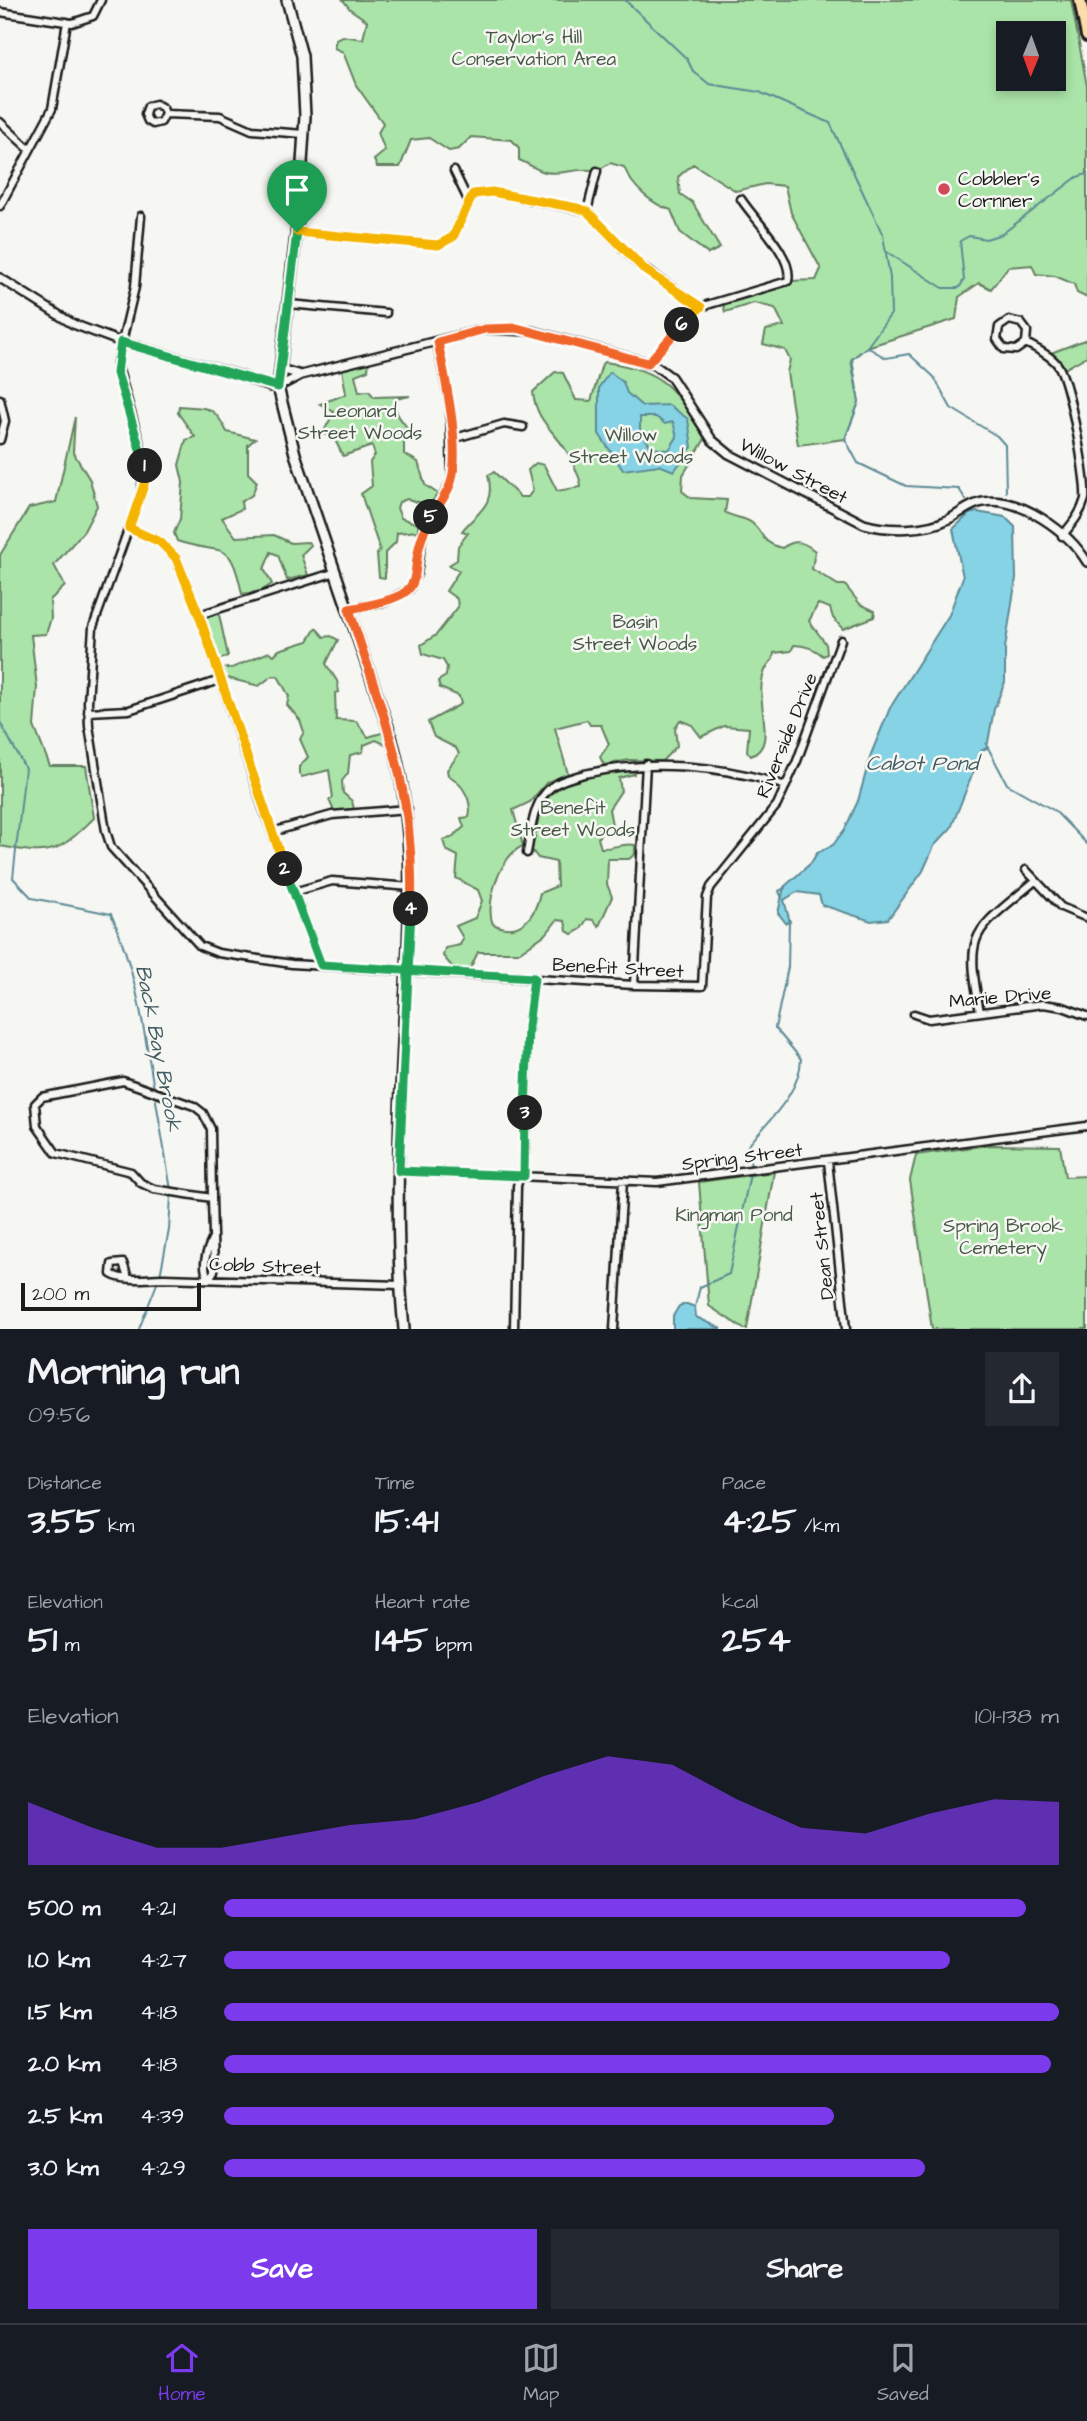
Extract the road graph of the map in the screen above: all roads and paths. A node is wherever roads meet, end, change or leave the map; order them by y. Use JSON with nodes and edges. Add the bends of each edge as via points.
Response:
{"nodes":[{"id":1,"x":101,"y":0,"type":"edge"},
{"id":2,"x":287,"y":0,"type":"edge"},
{"id":3,"x":1080,"y":0,"type":"edge"},
{"id":4,"x":0,"y":12,"type":"edge"},
{"id":5,"x":67,"y":22,"type":"junction"},
{"id":6,"x":1087,"y":36,"type":"edge"},
{"id":7,"x":165,"y":114,"type":"dead end"},
{"id":8,"x":0,"y":122,"type":"edge"},
{"id":9,"x":304,"y":134,"type":"junction"},
{"id":10,"x":30,"y":150,"type":"junction"},
{"id":11,"x":454,"y":171,"type":"dead end"},
{"id":12,"x":597,"y":171,"type":"dead end"},
{"id":13,"x":741,"y":199,"type":"dead end"},
{"id":14,"x":468,"y":200,"type":"junction"},
{"id":15,"x":0,"y":206,"type":"edge"},
{"id":16,"x":587,"y":211,"type":"junction"},
{"id":17,"x":141,"y":216,"type":"dead end"},
{"id":18,"x":297,"y":232,"type":"junction"},
{"id":19,"x":0,"y":278,"type":"edge"},
{"id":20,"x":289,"y":304,"type":"junction"},
{"id":21,"x":701,"y":307,"type":"junction"},
{"id":22,"x":386,"y":313,"type":"dead end"},
{"id":23,"x":121,"y":342,"type":"junction"},
{"id":24,"x":438,"y":342,"type":"junction"},
{"id":25,"x":1026,"y":343,"type":"junction"},
{"id":26,"x":648,"y":363,"type":"junction"},
{"id":27,"x":280,"y":369,"type":"junction"},
{"id":28,"x":301,"y":375,"type":"junction"},
{"id":29,"x":278,"y":387,"type":"junction"},
{"id":30,"x":0,"y":399,"type":"edge"},
{"id":31,"x":523,"y":427,"type":"dead end"},
{"id":32,"x":452,"y":439,"type":"junction"},
{"id":33,"x":0,"y":440,"type":"edge"},
{"id":34,"x":129,"y":528,"type":"junction"},
{"id":35,"x":1062,"y":536,"type":"junction"},
{"id":36,"x":1087,"y":562,"type":"edge"},
{"id":37,"x":336,"y":572,"type":"junction"},
{"id":38,"x":349,"y":609,"type":"junction"},
{"id":39,"x":199,"y":615,"type":"junction"},
{"id":40,"x":841,"y":640,"type":"dead end"},
{"id":41,"x":220,"y":680,"type":"junction"},
{"id":42,"x":88,"y":712,"type":"junction"},
{"id":43,"x":646,"y":764,"type":"junction"},
{"id":44,"x":786,"y":786,"type":"junction"},
{"id":45,"x":408,"y":809,"type":"junction"},
{"id":46,"x":272,"y":832,"type":"junction"},
{"id":47,"x":527,"y":853,"type":"dead end"},
{"id":48,"x":1026,"y":870,"type":"dead end"},
{"id":49,"x":1035,"y":881,"type":"junction"},
{"id":50,"x":412,"y":887,"type":"junction"},
{"id":51,"x":294,"y":892,"type":"junction"},
{"id":52,"x":1087,"y":918,"type":"edge"},
{"id":53,"x":321,"y":965,"type":"junction"},
{"id":54,"x":408,"y":972,"type":"junction"},
{"id":55,"x":534,"y":978,"type":"junction"},
{"id":56,"x":634,"y":985,"type":"junction"},
{"id":57,"x":700,"y":987,"type":"joint"},
{"id":58,"x":980,"y":1012,"type":"junction"},
{"id":59,"x":914,"y":1014,"type":"dead end"},
{"id":60,"x":1087,"y":1016,"type":"edge"},
{"id":61,"x":1087,"y":1126,"type":"edge"},
{"id":62,"x":828,"y":1160,"type":"junction"},
{"id":63,"x":399,"y":1171,"type":"junction"},
{"id":64,"x":524,"y":1176,"type":"junction"},
{"id":65,"x":622,"y":1181,"type":"junction"},
{"id":66,"x":212,"y":1198,"type":"junction"},
{"id":67,"x":128,"y":1278,"type":"dead end"},
{"id":68,"x":209,"y":1279,"type":"junction"},
{"id":69,"x":400,"y":1285,"type":"junction"},
{"id":70,"x":404,"y":1329,"type":"edge"},
{"id":71,"x":514,"y":1329,"type":"edge"},
{"id":72,"x":614,"y":1329,"type":"edge"},
{"id":73,"x":846,"y":1329,"type":"edge"}],
"edges":[{"from":1,"to":5,"type":"street","via":[[88,19]]},
{"from":2,"to":9,"type":"main road","via":[[304,69]]},
{"from":3,"to":6,"type":"highway"},
{"from":4,"to":5,"type":"street"},
{"from":5,"to":10,"type":"street","via":[[52,109]]},
{"from":7,"to":9,"type":"street","via":[[215,115],[251,130]]},
{"from":8,"to":10,"type":"street"},
{"from":9,"to":18,"type":"main road"},
{"from":10,"to":15,"type":"street"},
{"from":11,"to":14,"type":"street"},
{"from":12,"to":16,"type":"street"},
{"from":13,"to":21,"type":"street","via":[[787,260],[790,276],[781,285]]},
{"from":14,"to":16,"type":"street","via":[[473,194],[492,192]]},
{"from":14,"to":18,"type":"street","via":[[453,237],[444,244]]},
{"from":16,"to":21,"type":"street","via":[[646,271]]},
{"from":17,"to":23,"type":"street","name":"Benefit Street","via":[[135,287]]},
{"from":18,"to":20,"type":"main road"},
{"from":19,"to":23,"type":"street","via":[[73,324]]},
{"from":20,"to":22,"type":"street"},
{"from":20,"to":27,"type":"main road"},
{"from":21,"to":26,"type":"street"},
{"from":23,"to":29,"type":"street"},
{"from":23,"to":34,"type":"street","name":"Benefit Street","via":[[117,373],[145,461],[144,485]]},
{"from":24,"to":26,"type":"street","name":"Willow Street","via":[[485,329],[517,328]]},
{"from":24,"to":28,"type":"street","name":"Willow Street"},
{"from":24,"to":32,"type":"street"},
{"from":25,"to":25,"type":"street","via":[[1027,331],[1019,322],[1006,321],[998,330],[998,342],[1007,350]]},
{"from":25,"to":35,"type":"street","via":[[1056,362],[1074,422],[1086,491],[1081,510]]},
{"from":26,"to":35,"type":"street","name":"Willow Street","via":[[671,377],[712,440],[729,454],[864,524],[881,528],[930,525],[992,501],[1034,515]]},
{"from":27,"to":28,"type":"street"},
{"from":27,"to":29,"type":"main road"},
{"from":28,"to":29,"type":"street","name":"Willow Street"},
{"from":29,"to":37,"type":"main road","via":[[289,436]]},
{"from":30,"to":33,"type":"street","via":[[5,421]]},
{"from":31,"to":32,"type":"street","via":[[504,424]]},
{"from":32,"to":38,"type":"street","via":[[452,480],[423,533],[415,582],[396,599]]},
{"from":34,"to":39,"type":"street","via":[[160,542],[176,558]]},
{"from":34,"to":42,"type":"street","name":"Benefit Street","via":[[93,627]]},
{"from":35,"to":36,"type":"street","name":"Willow Street"},
{"from":37,"to":38,"type":"main road"},
{"from":37,"to":39,"type":"street"},
{"from":38,"to":45,"type":"main road","via":[[395,750]]},
{"from":39,"to":41,"type":"street"},
{"from":40,"to":44,"type":"street","name":"Riverside Drive"},
{"from":41,"to":42,"type":"street","via":[[129,710]]},
{"from":41,"to":46,"type":"street"},
{"from":42,"to":53,"type":"street","name":"Benefit Street","via":[[111,847],[182,928],[200,946],[218,953]]},
{"from":43,"to":44,"type":"street"},
{"from":43,"to":47,"type":"street","via":[[616,767],[552,785],[540,800]]},
{"from":43,"to":56,"type":"street"},
{"from":44,"to":57,"type":"street","name":"Riverside Drive","via":[[777,805],[711,887],[703,923]]},
{"from":45,"to":46,"type":"street","via":[[332,816]]},
{"from":45,"to":50,"type":"main road"},
{"from":46,"to":51,"type":"street"},
{"from":48,"to":49,"type":"street"},
{"from":49,"to":52,"type":"street","via":[[1061,906]]},
{"from":49,"to":58,"type":"street","via":[[990,918],[972,943]]},
{"from":50,"to":51,"type":"street","via":[[332,881]]},
{"from":50,"to":54,"type":"main road"},
{"from":51,"to":53,"type":"street"},
{"from":53,"to":54,"type":"street","name":"Benefit Street"},
{"from":54,"to":55,"type":"street","name":"Benefit Street"},
{"from":54,"to":63,"type":"main road"},
{"from":55,"to":56,"type":"street","name":"Benefit Street"},
{"from":55,"to":64,"type":"street","via":[[528,1027]]},
{"from":56,"to":57,"type":"street","name":"Benefit Street"},
{"from":58,"to":59,"type":"street","name":"Marie Drive","via":[[929,1018]]},
{"from":58,"to":60,"type":"street","name":"Marie Drive","via":[[1053,1004]]},
{"from":61,"to":62,"type":"street","name":"Spring Street"},
{"from":62,"to":65,"type":"street","name":"Spring Street","via":[[680,1180]]},
{"from":62,"to":73,"type":"street","name":"Dean Street"},
{"from":63,"to":64,"type":"street","name":"Spring Street"},
{"from":63,"to":69,"type":"main road"},
{"from":64,"to":65,"type":"street","name":"Spring Street"},
{"from":64,"to":71,"type":"street","via":[[517,1186]]},
{"from":65,"to":72,"type":"street"},
{"from":66,"to":66,"type":"street","via":[[212,1139],[207,1121],[194,1106],[123,1081],[42,1097],[35,1104],[34,1117],[52,1150],[131,1172],[146,1186]]},
{"from":66,"to":68,"type":"street","via":[[214,1271]]},
{"from":67,"to":68,"type":"street","name":"Cobb Street"},
{"from":68,"to":69,"type":"street","name":"Cobb Street"},
{"from":69,"to":70,"type":"main road"}]}
